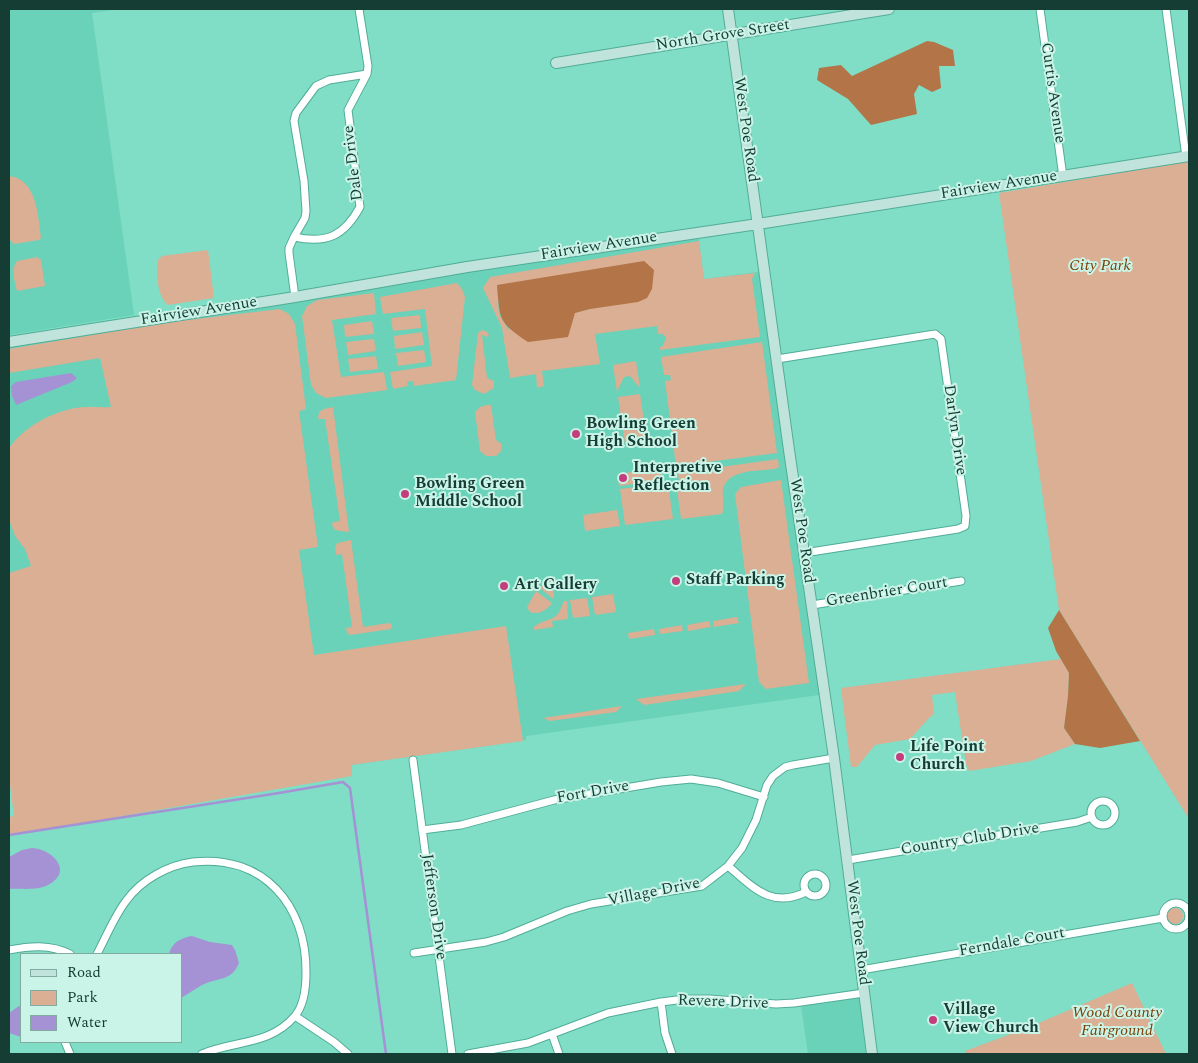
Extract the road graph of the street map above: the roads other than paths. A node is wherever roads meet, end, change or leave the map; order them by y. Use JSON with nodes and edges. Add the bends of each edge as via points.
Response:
{"nodes":[{"id":1,"x":359,"y":9,"type":"edge"},
{"id":2,"x":728,"y":9,"type":"edge"},
{"id":3,"x":889,"y":9,"type":"edge"},
{"id":4,"x":1040,"y":9,"type":"edge"},
{"id":5,"x":1166,"y":9,"type":"edge"},
{"id":6,"x":731,"y":35,"type":"junction"},
{"id":7,"x":556,"y":63,"type":"dead end"},
{"id":8,"x":367,"y":74,"type":"junction"},
{"id":9,"x":1188,"y":156,"type":"edge"},
{"id":10,"x":1063,"y":177,"type":"junction"},
{"id":11,"x":758,"y":224,"type":"junction"},
{"id":12,"x":294,"y":237,"type":"junction"},
{"id":13,"x":295,"y":297,"type":"junction"},
{"id":14,"x":9,"y":342,"type":"edge"},
{"id":15,"x":777,"y":359,"type":"junction"},
{"id":16,"x":804,"y":552,"type":"junction"},
{"id":17,"x":961,"y":581,"type":"dead end"},
{"id":18,"x":812,"y":605,"type":"junction"},
{"id":19,"x":834,"y":758,"type":"junction"},
{"id":20,"x":412,"y":760,"type":"dead end"},
{"id":21,"x":764,"y":797,"type":"junction"},
{"id":22,"x":1092,"y":818,"type":"dead end"},
{"id":23,"x":422,"y":830,"type":"junction"},
{"id":24,"x":848,"y":860,"type":"junction"},
{"id":25,"x":728,"y":866,"type":"junction"},
{"id":26,"x":806,"y":892,"type":"dead end"},
{"id":27,"x":1163,"y":918,"type":"dead end"},
{"id":28,"x":438,"y":949,"type":"junction"},
{"id":29,"x":9,"y":950,"type":"edge"},
{"id":30,"x":67,"y":953,"type":"edge"},
{"id":31,"x":98,"y":953,"type":"edge"},
{"id":32,"x":414,"y":953,"type":"dead end"},
{"id":33,"x":861,"y":970,"type":"junction"},
{"id":34,"x":864,"y":993,"type":"junction"},
{"id":35,"x":660,"y":1002,"type":"junction"},
{"id":36,"x":295,"y":1016,"type":"junction"},
{"id":37,"x":552,"y":1034,"type":"junction"},
{"id":38,"x":202,"y":1054,"type":"edge"},
{"id":39,"x":348,"y":1054,"type":"edge"},
{"id":40,"x":452,"y":1054,"type":"edge"},
{"id":41,"x":468,"y":1054,"type":"edge"},
{"id":42,"x":559,"y":1054,"type":"edge"},
{"id":43,"x":672,"y":1054,"type":"edge"},
{"id":44,"x":872,"y":1054,"type":"edge"}],
"edges":[{"from":1,"to":8,"type":"street"},
{"from":2,"to":6,"type":"street","name":"West Poe Road"},
{"from":3,"to":6,"type":"street","name":"North Grove Street"},
{"from":4,"to":10,"type":"street","name":"Curtis Avenue"},
{"from":5,"to":9,"type":"street"},
{"from":6,"to":7,"type":"street","name":"North Grove Street"},
{"from":6,"to":11,"type":"street","name":"West Poe Road"},
{"from":8,"to":12,"type":"street","via":[[322,82],[296,113],[294,121],[306,211]]},
{"from":8,"to":12,"type":"street","name":"Dale Drive","via":[[348,110],[360,207],[336,235],[317,240]]},
{"from":9,"to":10,"type":"street","name":"Fairview Avenue"},
{"from":10,"to":11,"type":"street","name":"Fairview Avenue"},
{"from":11,"to":13,"type":"street","name":"Fairview Avenue"},
{"from":11,"to":15,"type":"street","name":"West Poe Road"},
{"from":12,"to":13,"type":"street","via":[[289,253]]},
{"from":13,"to":14,"type":"street","name":"Fairview Avenue"},
{"from":15,"to":16,"type":"street","name":"West Poe Road"},
{"from":15,"to":16,"type":"street","name":"Darlyn Drive","via":[[935,334],[941,339],[948,383],[965,526],[958,530]]},
{"from":16,"to":18,"type":"street","name":"West Poe Road"},
{"from":17,"to":18,"type":"street","name":"Greenbrier Court"},
{"from":18,"to":19,"type":"street","name":"West Poe Road"},
{"from":19,"to":21,"type":"street","name":"Village Drive","via":[[785,768],[773,776]]},
{"from":19,"to":24,"type":"street","name":"West Poe Road"},
{"from":20,"to":23,"type":"street","name":"Jefferson Drive"},
{"from":21,"to":23,"type":"street","name":"Fort Drive","via":[[718,783],[691,779],[554,800],[461,825]]},
{"from":21,"to":25,"type":"street","name":"Village Drive","via":[[748,837]]},
{"from":22,"to":24,"type":"street","name":"Country Club Drive"},
{"from":23,"to":28,"type":"street","name":"Jefferson Drive"},
{"from":24,"to":33,"type":"street","name":"West Poe Road"},
{"from":25,"to":26,"type":"street","via":[[766,896],[799,896]]},
{"from":25,"to":28,"type":"street","name":"Village Drive","via":[[693,888],[591,904],[504,937]]},
{"from":27,"to":33,"type":"street","name":"Ferndale Court"},
{"from":28,"to":32,"type":"street","name":"Village Drive"},
{"from":28,"to":40,"type":"street","name":"Jefferson Drive"},
{"from":29,"to":30,"type":"street","via":[[44,946]]},
{"from":31,"to":36,"type":"street","via":[[126,901],[163,871],[172,866],[199,862],[242,866],[277,890],[289,904],[300,926],[305,950],[306,984]]},
{"from":33,"to":34,"type":"street","name":"West Poe Road"},
{"from":34,"to":35,"type":"street","name":"Revere Drive","via":[[776,1004],[709,999]]},
{"from":34,"to":44,"type":"street","name":"West Poe Road"},
{"from":35,"to":37,"type":"street","name":"Revere Drive","via":[[608,1013]]},
{"from":35,"to":43,"type":"street"},
{"from":36,"to":38,"type":"street","via":[[270,1036]]},
{"from":36,"to":39,"type":"street"},
{"from":37,"to":41,"type":"street","name":"Revere Drive","via":[[511,1047]]},
{"from":37,"to":42,"type":"street"}]}
